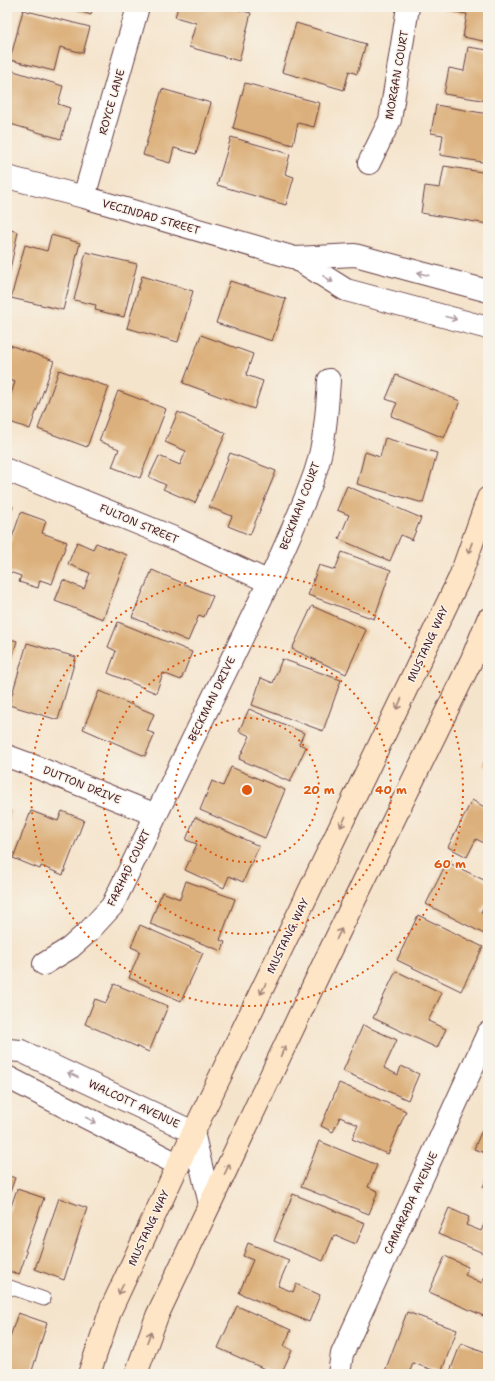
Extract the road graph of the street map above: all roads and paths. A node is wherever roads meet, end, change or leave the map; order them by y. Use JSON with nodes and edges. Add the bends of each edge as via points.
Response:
{"nodes":[{"id":1,"x":138,"y":7,"type":"edge"},
{"id":2,"x":408,"y":7,"type":"edge"},
{"id":3,"x":369,"y":163,"type":"dead end"},
{"id":4,"x":7,"y":177,"type":"edge"},
{"id":5,"x":84,"y":197,"type":"junction"},
{"id":6,"x":295,"y":258,"type":"junction"},
{"id":7,"x":488,"y":291,"type":"edge"},
{"id":8,"x":488,"y":328,"type":"edge"},
{"id":9,"x":329,"y":380,"type":"dead end"},
{"id":10,"x":7,"y":470,"type":"edge"},
{"id":11,"x":488,"y":498,"type":"edge"},
{"id":12,"x":269,"y":582,"type":"junction"},
{"id":13,"x":488,"y":619,"type":"edge"},
{"id":14,"x":7,"y":756,"type":"edge"},
{"id":15,"x":156,"y":815,"type":"junction"},
{"id":16,"x":44,"y":964,"type":"dead end"},
{"id":17,"x":488,"y":1033,"type":"edge"},
{"id":18,"x":7,"y":1050,"type":"edge"},
{"id":19,"x":7,"y":1077,"type":"edge"},
{"id":20,"x":193,"y":1133,"type":"junction"},
{"id":21,"x":179,"y":1165,"type":"junction"},
{"id":22,"x":210,"y":1204,"type":"junction"},
{"id":23,"x":7,"y":1286,"type":"edge"},
{"id":24,"x":44,"y":1299,"type":"dead end"},
{"id":25,"x":89,"y":1374,"type":"edge"},
{"id":26,"x":136,"y":1374,"type":"edge"},
{"id":27,"x":339,"y":1374,"type":"edge"}],
"edges":[{"from":1,"to":5,"type":"street","name":"ROYCE LANE"},
{"from":2,"to":3,"type":"street","name":"MORGAN COURT","via":[[390,120]]},
{"from":4,"to":5,"type":"street","name":"VECINDAD STREET"},
{"from":5,"to":6,"type":"street","name":"VECINDAD STREET"},
{"from":7,"to":6,"type":"street","name":"VECINDAD STREET","one_way":true,"via":[[354,255]]},
{"from":6,"to":8,"type":"street","name":"VECINDAD STREET","one_way":true,"via":[[346,290]]},
{"from":9,"to":12,"type":"street","name":"BECKMAN COURT","via":[[326,421],[315,472]]},
{"from":10,"to":12,"type":"street","name":"FULTON STREET","via":[[174,538]]},
{"from":11,"to":20,"type":"street","name":"MUSTANG WAY","one_way":true,"via":[[460,577]]},
{"from":12,"to":15,"type":"street","name":"BECKMAN DRIVE"},
{"from":22,"to":13,"type":"street","one_way":true,"via":[[472,659]]},
{"from":14,"to":15,"type":"street","name":"DUTTON DRIVE"},
{"from":15,"to":16,"type":"street","name":"FARHAD COURT","via":[[112,906],[70,948]]},
{"from":17,"to":27,"type":"street","name":"CAMARADA AVENUE","via":[[347,1342]]},
{"from":20,"to":18,"type":"street","name":"WALCOTT AVENUE","one_way":true,"via":[[21,1051]]},
{"from":19,"to":21,"type":"street","one_way":true},
{"from":20,"to":21,"type":"street","name":"MUSTANG WAY"},
{"from":20,"to":22,"type":"street"},
{"from":21,"to":25,"type":"street","name":"MUSTANG WAY","one_way":true,"via":[[111,1309]]},
{"from":26,"to":22,"type":"street","one_way":true,"via":[[157,1316]]},
{"from":23,"to":24,"type":"lane"}]}
